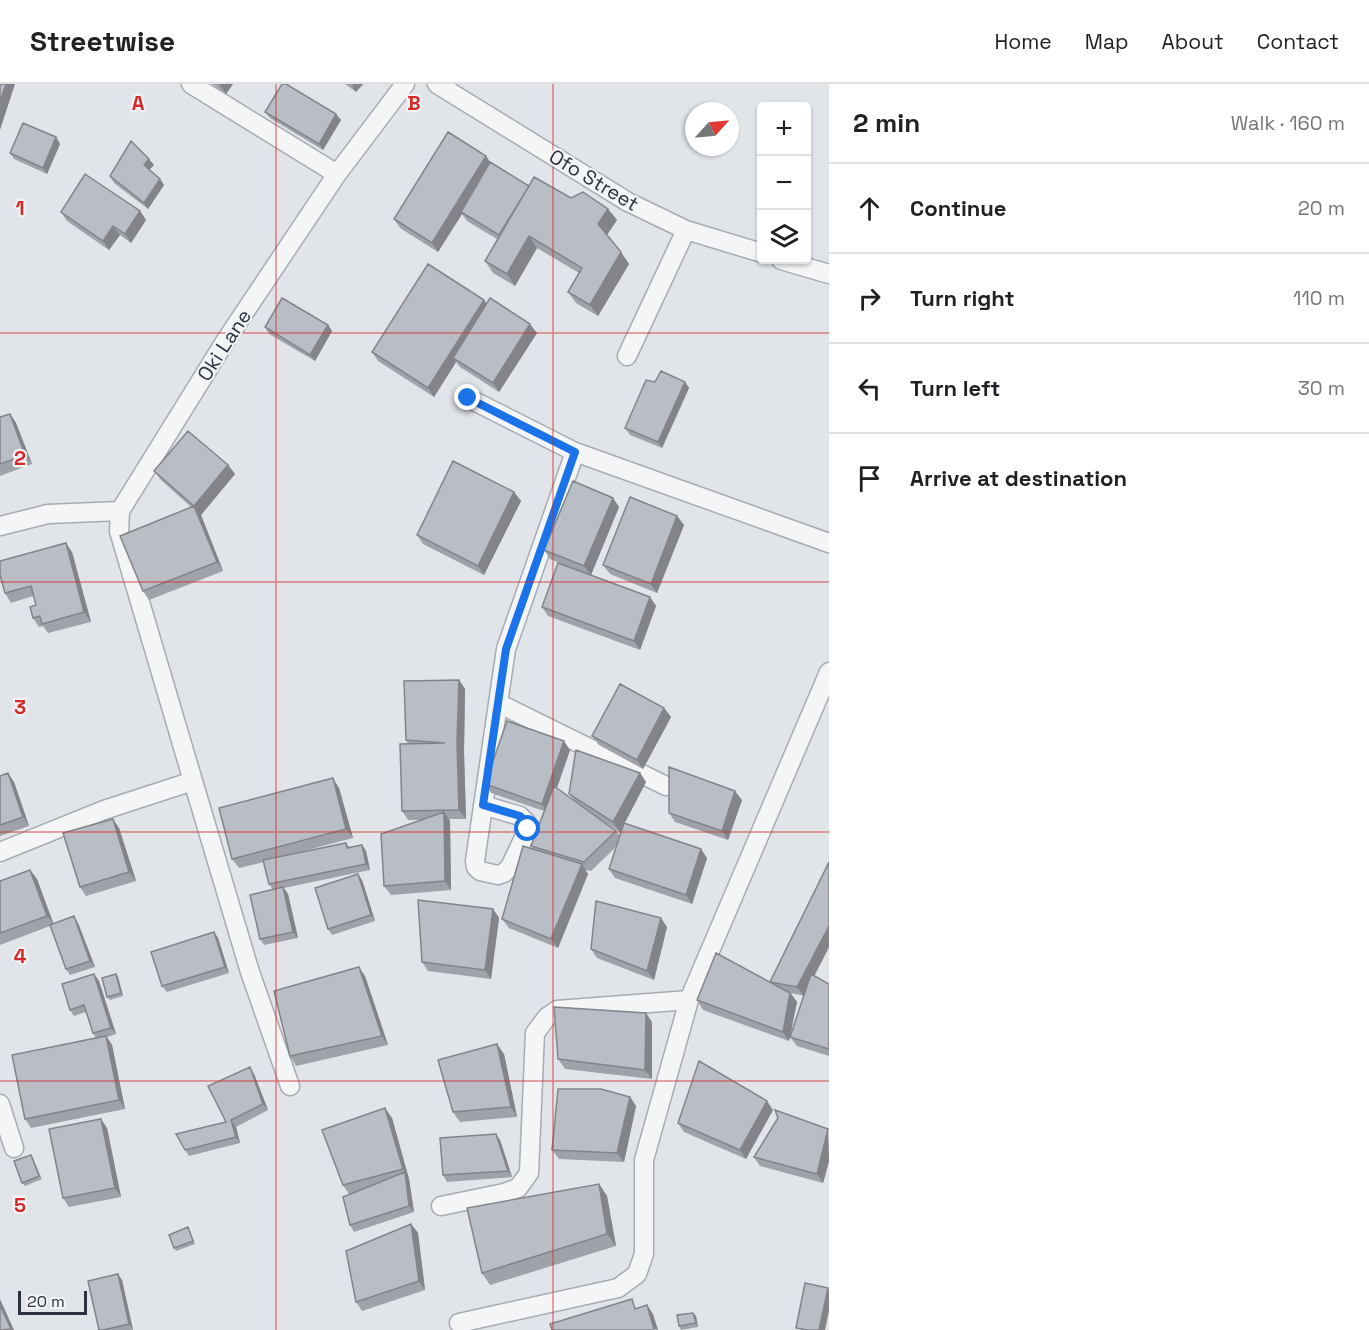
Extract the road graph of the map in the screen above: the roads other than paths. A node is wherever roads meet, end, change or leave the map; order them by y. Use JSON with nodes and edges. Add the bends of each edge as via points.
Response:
{"nodes":[{"id":1,"x":191,"y":84,"type":"edge"},
{"id":2,"x":405,"y":84,"type":"edge"},
{"id":3,"x":437,"y":84,"type":"edge"},
{"id":4,"x":337,"y":174,"type":"junction"},
{"id":5,"x":686,"y":230,"type":"junction"},
{"id":6,"x":757,"y":252,"type":"edge"},
{"id":7,"x":795,"y":264,"type":"edge"},
{"id":8,"x":829,"y":274,"type":"edge"},
{"id":9,"x":627,"y":356,"type":"dead end"},
{"id":10,"x":468,"y":398,"type":"dead end"},
{"id":11,"x":575,"y":452,"type":"junction"},
{"id":12,"x":120,"y":511,"type":"junction"},
{"id":13,"x":0,"y":526,"type":"edge"},
{"id":14,"x":829,"y":543,"type":"edge"},
{"id":15,"x":829,"y":672,"type":"edge"},
{"id":16,"x":498,"y":703,"type":"junction"},
{"id":17,"x":193,"y":781,"type":"junction"},
{"id":18,"x":666,"y":786,"type":"edge"},
{"id":19,"x":483,"y":805,"type":"dead end"},
{"id":20,"x":0,"y":852,"type":"edge"},
{"id":21,"x":689,"y":1000,"type":"junction"},
{"id":22,"x":290,"y":1086,"type":"dead end"},
{"id":23,"x":0,"y":1104,"type":"edge"},
{"id":24,"x":14,"y":1148,"type":"dead end"},
{"id":25,"x":441,"y":1206,"type":"dead end"},
{"id":26,"x":459,"y":1323,"type":"dead end"}],
"edges":[{"from":1,"to":4,"type":"street"},
{"from":2,"to":4,"type":"street","name":"Oki Lane"},
{"from":3,"to":5,"type":"street","name":"Ofo Street","via":[[628,202]]},
{"from":4,"to":12,"type":"street","name":"Oki Lane","via":[[226,339]]},
{"from":5,"to":6,"type":"street","name":"Ofo Street"},
{"from":5,"to":9,"type":"street"},
{"from":7,"to":8,"type":"street"},
{"from":10,"to":11,"type":"street"},
{"from":11,"to":14,"type":"street"},
{"from":11,"to":16,"type":"street","via":[[506,649]]},
{"from":12,"to":13,"type":"street","via":[[48,514]]},
{"from":12,"to":17,"type":"street","via":[[119,531]]},
{"from":15,"to":21,"type":"street"},
{"from":16,"to":18,"type":"street"},
{"from":16,"to":19,"type":"street"},
{"from":17,"to":20,"type":"street","via":[[104,810]]},
{"from":17,"to":22,"type":"street","via":[[250,972]]},
{"from":21,"to":25,"type":"street","via":[[557,1010],[547,1017],[535,1033],[529,1173],[518,1188]]},
{"from":21,"to":26,"type":"street","via":[[644,1160],[644,1254],[637,1274],[618,1288]]},
{"from":23,"to":24,"type":"street"}]}
